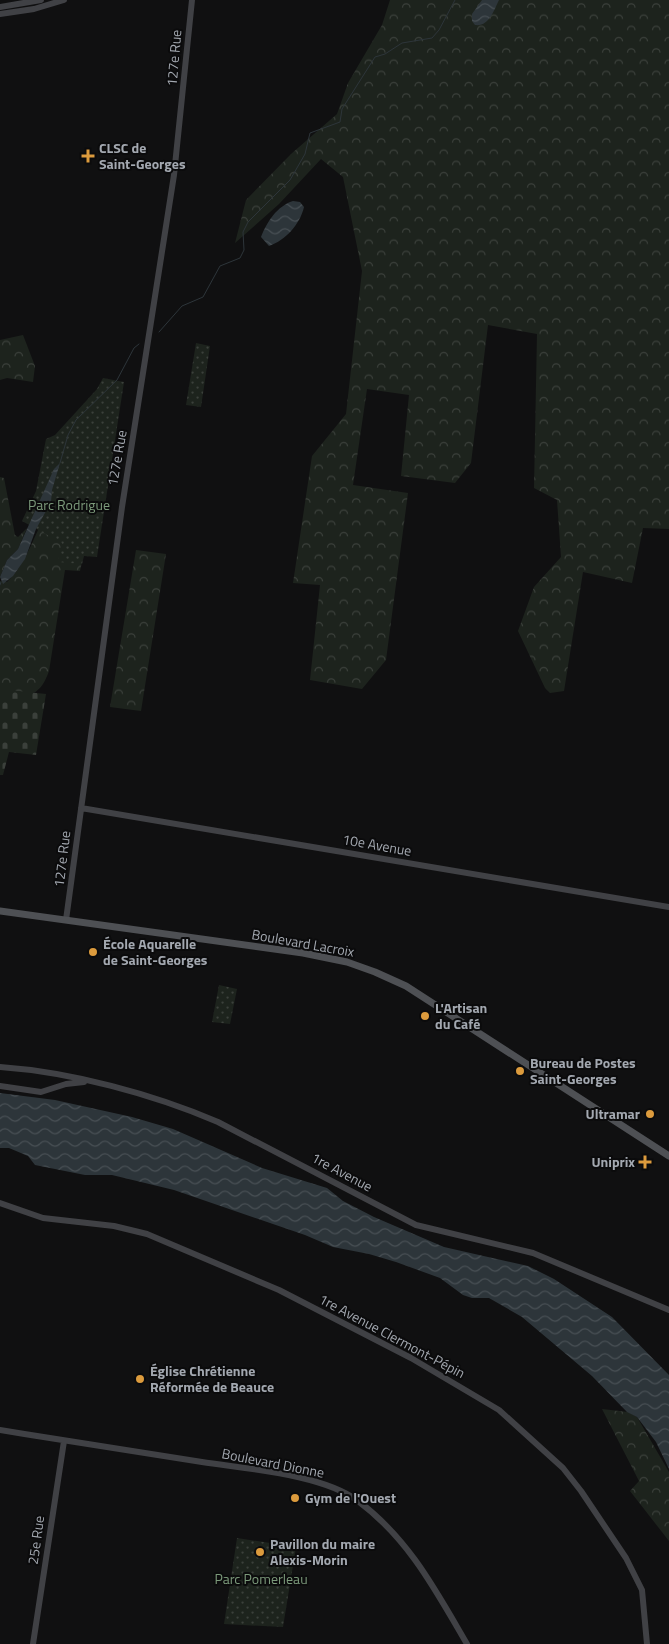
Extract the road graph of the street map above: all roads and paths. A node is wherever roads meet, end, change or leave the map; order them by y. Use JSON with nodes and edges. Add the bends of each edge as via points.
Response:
{"nodes":[{"id":1,"x":41,"y":0,"type":"edge"},
{"id":2,"x":64,"y":0,"type":"edge"},
{"id":3,"x":192,"y":0,"type":"edge"},
{"id":4,"x":0,"y":7,"type":"edge"},
{"id":5,"x":0,"y":14,"type":"edge"},
{"id":6,"x":81,"y":808,"type":"junction"},
{"id":7,"x":669,"y":907,"type":"edge"},
{"id":8,"x":0,"y":911,"type":"edge"},
{"id":9,"x":66,"y":920,"type":"junction"},
{"id":10,"x":0,"y":1067,"type":"edge"},
{"id":11,"x":55,"y":1074,"type":"junction"},
{"id":12,"x":93,"y":1083,"type":"junction"},
{"id":13,"x":0,"y":1086,"type":"edge"},
{"id":14,"x":57,"y":1087,"type":"junction"},
{"id":15,"x":669,"y":1156,"type":"edge"},
{"id":16,"x":0,"y":1203,"type":"edge"},
{"id":17,"x":669,"y":1310,"type":"edge"},
{"id":18,"x":0,"y":1430,"type":"edge"},
{"id":19,"x":64,"y":1441,"type":"junction"},
{"id":20,"x":33,"y":1644,"type":"edge"},
{"id":21,"x":467,"y":1644,"type":"edge"},
{"id":22,"x":647,"y":1644,"type":"edge"}],
"edges":[{"from":1,"to":4,"type":"street"},
{"from":2,"to":5,"type":"street"},
{"from":3,"to":6,"type":"street","name":"127e Rue","via":[[174,175],[122,507]]},
{"from":6,"to":7,"type":"street","name":"10e Avenue"},
{"from":6,"to":9,"type":"street","name":"127e Rue"},
{"from":8,"to":9,"type":"main road","name":"Boulevard Lacroix"},
{"from":9,"to":15,"type":"main road","name":"Boulevard Lacroix","via":[[303,954],[347,962],[375,972],[429,1000]]},
{"from":10,"to":11,"type":"street","name":"1re Avenue"},
{"from":11,"to":12,"type":"street","name":"1re Avenue"},
{"from":11,"to":14,"type":"street","via":[[60,1080]]},
{"from":12,"to":14,"type":"street"},
{"from":12,"to":17,"type":"street","name":"1re Avenue","via":[[165,1102],[218,1122],[416,1225],[533,1252]]},
{"from":13,"to":14,"type":"street","via":[[41,1092]]},
{"from":16,"to":22,"type":"street","name":"1re Avenue Clermont-Pépin","via":[[43,1218],[114,1226],[147,1234],[279,1290],[411,1358],[499,1410],[563,1468],[626,1558],[642,1590]]},
{"from":18,"to":19,"type":"street","name":"Boulevard Dionne"},
{"from":19,"to":20,"type":"street","name":"25e Rue"},
{"from":19,"to":21,"type":"street","name":"Boulevard Dionne","via":[[296,1478],[326,1485],[356,1500],[388,1526],[414,1556]]}]}
